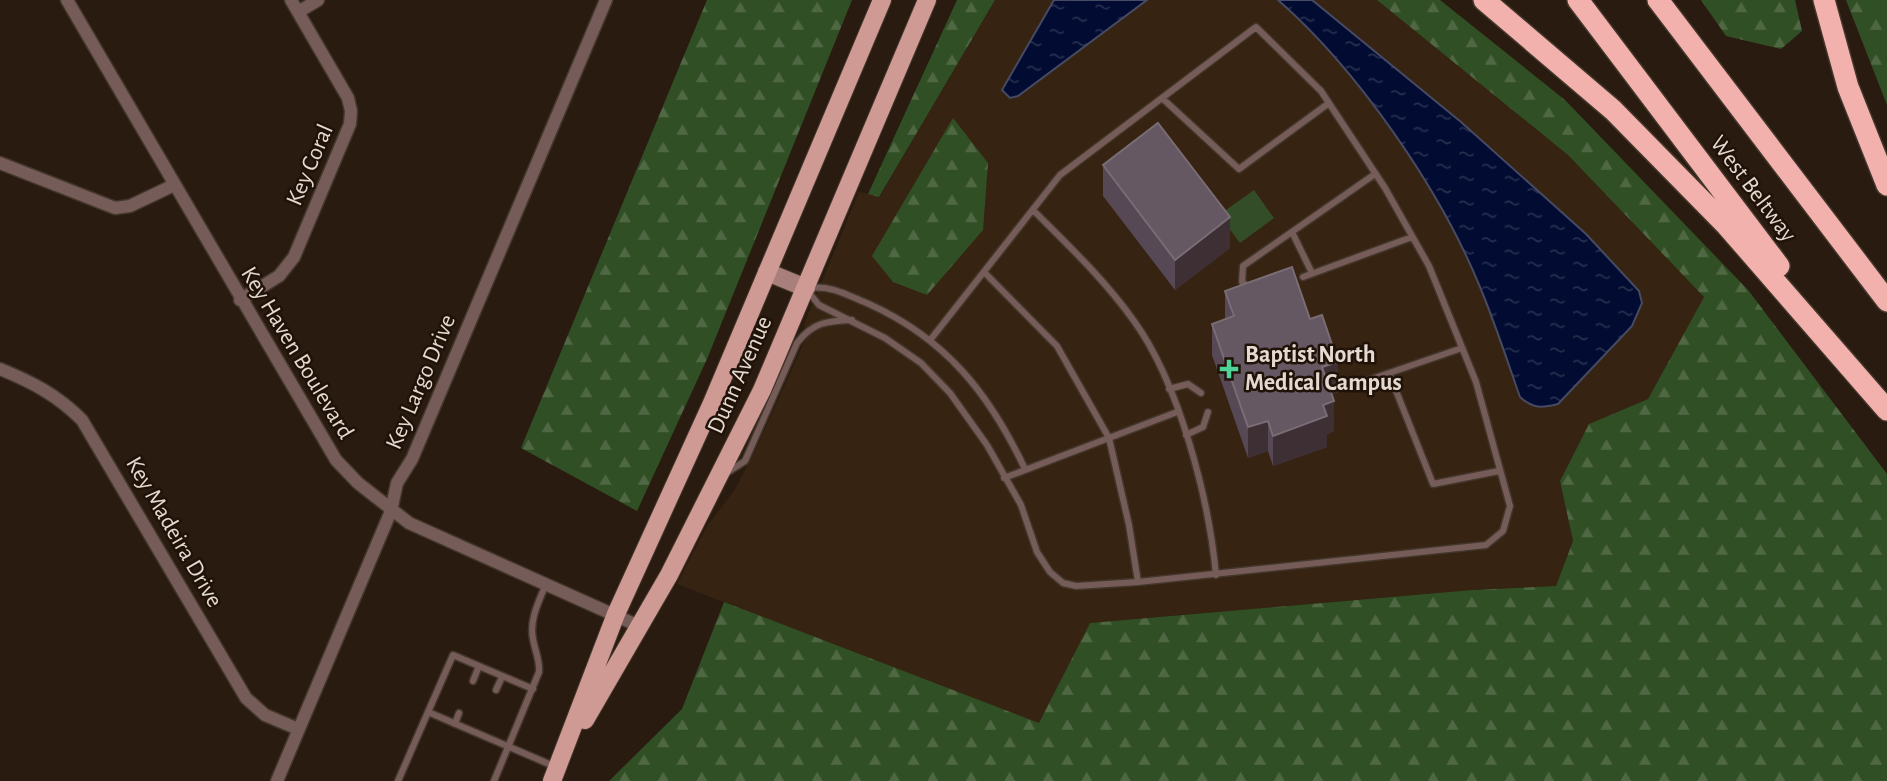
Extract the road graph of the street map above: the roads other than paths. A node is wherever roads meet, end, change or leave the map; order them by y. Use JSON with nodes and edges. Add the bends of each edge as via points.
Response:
{"nodes":[{"id":1,"x":67,"y":0,"type":"edge"},
{"id":2,"x":291,"y":0,"type":"edge"},
{"id":3,"x":318,"y":0,"type":"edge"},
{"id":4,"x":606,"y":0,"type":"edge"},
{"id":5,"x":882,"y":0,"type":"edge"},
{"id":6,"x":927,"y":0,"type":"edge"},
{"id":7,"x":1484,"y":0,"type":"edge"},
{"id":8,"x":1577,"y":0,"type":"edge"},
{"id":9,"x":1658,"y":0,"type":"edge"},
{"id":10,"x":1824,"y":0,"type":"edge"},
{"id":11,"x":298,"y":12,"type":"junction"},
{"id":12,"x":1162,"y":98,"type":"junction"},
{"id":13,"x":1329,"y":103,"type":"junction"},
{"id":14,"x":0,"y":163,"type":"edge"},
{"id":15,"x":1375,"y":174,"type":"junction"},
{"id":16,"x":174,"y":185,"type":"junction"},
{"id":17,"x":1887,"y":185,"type":"edge"},
{"id":18,"x":1033,"y":210,"type":"junction"},
{"id":19,"x":1292,"y":232,"type":"junction"},
{"id":20,"x":1412,"y":237,"type":"junction"},
{"id":21,"x":767,"y":272,"type":"junction"},
{"id":22,"x":984,"y":272,"type":"junction"},
{"id":23,"x":1312,"y":273,"type":"junction"},
{"id":24,"x":1303,"y":277,"type":"dead end"},
{"id":25,"x":806,"y":288,"type":"junction"},
{"id":26,"x":1256,"y":294,"type":"edge"},
{"id":27,"x":240,"y":300,"type":"junction"},
{"id":28,"x":1887,"y":301,"type":"edge"},
{"id":29,"x":854,"y":320,"type":"junction"},
{"id":30,"x":931,"y":339,"type":"junction"},
{"id":31,"x":1462,"y":348,"type":"junction"},
{"id":32,"x":0,"y":369,"type":"edge"},
{"id":33,"x":1389,"y":373,"type":"junction"},
{"id":34,"x":1363,"y":382,"type":"dead end"},
{"id":35,"x":1169,"y":389,"type":"junction"},
{"id":36,"x":1201,"y":393,"type":"dead end"},
{"id":37,"x":1887,"y":410,"type":"edge"},
{"id":38,"x":1177,"y":412,"type":"junction"},
{"id":39,"x":1208,"y":412,"type":"dead end"},
{"id":40,"x":1186,"y":435,"type":"junction"},
{"id":41,"x":1109,"y":438,"type":"junction"},
{"id":42,"x":1025,"y":468,"type":"junction"},
{"id":43,"x":1499,"y":471,"type":"junction"},
{"id":44,"x":720,"y":478,"type":"junction"},
{"id":45,"x":1004,"y":478,"type":"junction"},
{"id":46,"x":391,"y":511,"type":"junction"},
{"id":47,"x":1216,"y":575,"type":"junction"},
{"id":48,"x":1139,"y":582,"type":"junction"},
{"id":49,"x":546,"y":584,"type":"junction"},
{"id":50,"x":616,"y":614,"type":"junction"},
{"id":51,"x":641,"y":627,"type":"junction"},
{"id":52,"x":479,"y":666,"type":"junction"},
{"id":53,"x":502,"y":677,"type":"junction"},
{"id":54,"x":473,"y":681,"type":"dead end"},
{"id":55,"x":533,"y":689,"type":"junction"},
{"id":56,"x":496,"y":690,"type":"dead end"},
{"id":57,"x":428,"y":712,"type":"junction"},
{"id":58,"x":459,"y":713,"type":"dead end"},
{"id":59,"x":482,"y":723,"type":"dead end"},
{"id":60,"x":455,"y":724,"type":"junction"},
{"id":61,"x":298,"y":729,"type":"junction"},
{"id":62,"x":477,"y":733,"type":"junction"},
{"id":63,"x":509,"y":747,"type":"junction"},
{"id":64,"x":558,"y":768,"type":"edge"},
{"id":65,"x":277,"y":781,"type":"edge"},
{"id":66,"x":398,"y":781,"type":"edge"},
{"id":67,"x":494,"y":781,"type":"edge"}],
"edges":[{"from":1,"to":16,"type":"street","name":"Key Haven Boulevard"},
{"from":2,"to":11,"type":"street","name":"Key Coral"},
{"from":3,"to":11,"type":"street"},
{"from":4,"to":46,"type":"street","name":"Key Largo Drive","via":[[412,459],[397,483]]},
{"from":5,"to":21,"type":"main road","name":"Dunn Avenue"},
{"from":6,"to":25,"type":"main road","name":"Dunn Avenue"},
{"from":7,"to":37,"type":"highway","via":[[1613,110],[1710,208]]},
{"from":8,"to":37,"type":"highway","name":"West Beltway"},
{"from":9,"to":28,"type":"highway","name":"West Beltway"},
{"from":10,"to":17,"type":"highway","via":[[1848,87]]},
{"from":11,"to":27,"type":"street","name":"Key Coral","via":[[348,98],[350,124],[294,257],[279,276]]},
{"from":12,"to":13,"type":"lane","via":[[1239,169]]},
{"from":12,"to":13,"type":"lane","via":[[1256,27]]},
{"from":12,"to":18,"type":"lane","via":[[1060,175]]},
{"from":13,"to":15,"type":"lane"},
{"from":14,"to":16,"type":"street","via":[[116,208]]},
{"from":15,"to":19,"type":"lane"},
{"from":15,"to":20,"type":"lane"},
{"from":16,"to":27,"type":"street","name":"Key Haven Boulevard"},
{"from":18,"to":22,"type":"lane"},
{"from":18,"to":35,"type":"lane","via":[[1091,267],[1135,321]]},
{"from":19,"to":23,"type":"lane"},
{"from":19,"to":26,"type":"lane","via":[[1243,266],[1241,282]]},
{"from":20,"to":23,"type":"lane"},
{"from":20,"to":31,"type":"lane","via":[[1429,266]]},
{"from":21,"to":25,"type":"main road"},
{"from":21,"to":50,"type":"main road","name":"Dunn Avenue"},
{"from":22,"to":30,"type":"lane"},
{"from":22,"to":41,"type":"lane","via":[[1057,346]]},
{"from":23,"to":24,"type":"lane"},
{"from":25,"to":29,"type":"lane","via":[[819,304]]},
{"from":25,"to":30,"type":"lane","via":[[827,286]]},
{"from":25,"to":44,"type":"main road","name":"Dunn Avenue"},
{"from":27,"to":46,"type":"street","name":"Key Haven Boulevard","via":[[322,440],[358,483]]},
{"from":29,"to":44,"type":"lane","via":[[827,320],[805,332],[745,461]]},
{"from":29,"to":45,"type":"lane","via":[[921,363],[950,393]]},
{"from":30,"to":42,"type":"lane","via":[[985,397]]},
{"from":31,"to":33,"type":"lane"},
{"from":31,"to":43,"type":"lane","via":[[1476,382]]},
{"from":32,"to":61,"type":"street","name":"Key Madeira Drive","via":[[39,385],[82,420],[246,698],[265,715]]},
{"from":33,"to":34,"type":"lane"},
{"from":33,"to":43,"type":"lane","via":[[1433,484]]},
{"from":35,"to":36,"type":"lane","via":[[1188,384]]},
{"from":35,"to":38,"type":"lane"},
{"from":38,"to":40,"type":"lane"},
{"from":38,"to":41,"type":"lane"},
{"from":39,"to":40,"type":"lane","via":[[1203,427]]},
{"from":40,"to":47,"type":"lane","via":[[1204,502]]},
{"from":41,"to":42,"type":"lane"},
{"from":41,"to":48,"type":"lane"},
{"from":42,"to":45,"type":"lane"},
{"from":43,"to":47,"type":"lane","via":[[1510,506],[1503,531],[1486,545]]},
{"from":44,"to":51,"type":"main road","name":"Dunn Avenue"},
{"from":45,"to":48,"type":"lane","via":[[1021,505],[1033,542],[1050,572],[1063,583]]},
{"from":46,"to":49,"type":"street","name":"Key Haven Boulevard","via":[[435,537]]},
{"from":46,"to":61,"type":"street","name":"Key Largo Drive"},
{"from":47,"to":48,"type":"lane"},
{"from":49,"to":50,"type":"street","name":"Key Haven Boulevard"},
{"from":49,"to":55,"type":"lane","via":[[534,614],[532,637],[540,661]]},
{"from":50,"to":51,"type":"street","name":"Key Haven Boulevard"},
{"from":50,"to":64,"type":"main road","name":"Dunn Avenue"},
{"from":51,"to":64,"type":"main road","name":"Dunn Avenue"},
{"from":52,"to":53,"type":"lane"},
{"from":52,"to":54,"type":"lane"},
{"from":52,"to":57,"type":"lane","via":[[453,655]]},
{"from":53,"to":55,"type":"lane"},
{"from":53,"to":56,"type":"lane"},
{"from":55,"to":63,"type":"lane"},
{"from":57,"to":60,"type":"lane"},
{"from":57,"to":66,"type":"lane"},
{"from":58,"to":60,"type":"lane"},
{"from":59,"to":62,"type":"lane"},
{"from":60,"to":62,"type":"lane"},
{"from":61,"to":65,"type":"street","name":"Key Largo Drive"},
{"from":62,"to":63,"type":"lane"},
{"from":63,"to":64,"type":"lane"},
{"from":63,"to":67,"type":"lane"}]}
